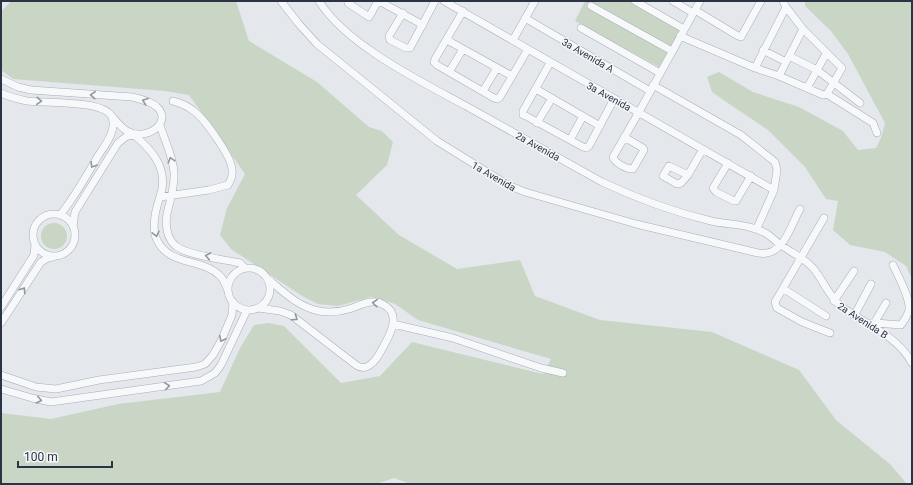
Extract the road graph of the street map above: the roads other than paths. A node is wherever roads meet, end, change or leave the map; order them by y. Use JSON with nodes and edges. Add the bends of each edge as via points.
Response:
{"nodes":[{"id":1,"x":281,"y":1,"type":"edge"},
{"id":2,"x":319,"y":1,"type":"edge"},
{"id":3,"x":348,"y":1,"type":"edge"},
{"id":4,"x":378,"y":1,"type":"edge"},
{"id":5,"x":435,"y":1,"type":"edge"},
{"id":6,"x":444,"y":1,"type":"edge"},
{"id":7,"x":535,"y":1,"type":"edge"},
{"id":8,"x":635,"y":1,"type":"edge"},
{"id":9,"x":673,"y":1,"type":"edge"},
{"id":10,"x":700,"y":1,"type":"edge"},
{"id":11,"x":761,"y":1,"type":"edge"},
{"id":12,"x":785,"y":4,"type":"edge"},
{"id":13,"x":590,"y":6,"type":"dead end"},
{"id":14,"x":463,"y":11,"type":"junction"},
{"id":15,"x":694,"y":12,"type":"junction"},
{"id":16,"x":403,"y":13,"type":"junction"},
{"id":17,"x":525,"y":18,"type":"junction"},
{"id":18,"x":423,"y":25,"type":"junction"},
{"id":19,"x":581,"y":28,"type":"dead end"},
{"id":20,"x":684,"y":29,"type":"junction"},
{"id":21,"x":803,"y":29,"type":"junction"},
{"id":22,"x":680,"y":36,"type":"junction"},
{"id":23,"x":447,"y":40,"type":"junction"},
{"id":24,"x":513,"y":40,"type":"junction"},
{"id":25,"x":463,"y":49,"type":"junction"},
{"id":26,"x":528,"y":49,"type":"junction"},
{"id":27,"x":763,"y":50,"type":"junction"},
{"id":28,"x":672,"y":51,"type":"junction"},
{"id":29,"x":826,"y":54,"type":"junction"},
{"id":30,"x":787,"y":59,"type":"junction"},
{"id":31,"x":550,"y":63,"type":"junction"},
{"id":32,"x":497,"y":68,"type":"junction"},
{"id":33,"x":755,"y":68,"type":"junction"},
{"id":34,"x":816,"y":70,"type":"junction"},
{"id":35,"x":449,"y":72,"type":"junction"},
{"id":36,"x":660,"y":73,"type":"junction"},
{"id":37,"x":512,"y":76,"type":"junction"},
{"id":38,"x":779,"y":76,"type":"junction"},
{"id":39,"x":1,"y":79,"type":"edge"},
{"id":40,"x":834,"y":84,"type":"junction"},
{"id":41,"x":652,"y":88,"type":"junction"},
{"id":42,"x":807,"y":88,"type":"junction"},
{"id":43,"x":536,"y":89,"type":"junction"},
{"id":44,"x":483,"y":91,"type":"junction"},
{"id":45,"x":1,"y":93,"type":"edge"},
{"id":46,"x":827,"y":94,"type":"junction"},
{"id":47,"x":552,"y":98,"type":"junction"},
{"id":48,"x":614,"y":99,"type":"junction"},
{"id":49,"x":173,"y":101,"type":"dead end"},
{"id":50,"x":860,"y":102,"type":"dead end"},
{"id":51,"x":639,"y":112,"type":"junction"},
{"id":52,"x":109,"y":113,"type":"junction"},
{"id":53,"x":583,"y":116,"type":"junction"},
{"id":54,"x":538,"y":123,"type":"junction"},
{"id":55,"x":160,"y":124,"type":"junction"},
{"id":56,"x":600,"y":126,"type":"junction"},
{"id":57,"x":877,"y":133,"type":"dead end"},
{"id":58,"x":136,"y":135,"type":"junction"},
{"id":59,"x":624,"y":137,"type":"junction"},
{"id":60,"x":570,"y":140,"type":"junction"},
{"id":61,"x":704,"y":149,"type":"junction"},
{"id":62,"x":728,"y":163,"type":"junction"},
{"id":63,"x":688,"y":175,"type":"dead end"},
{"id":64,"x":750,"y":176,"type":"junction"},
{"id":65,"x":774,"y":190,"type":"junction"},
{"id":66,"x":160,"y":196,"type":"junction"},
{"id":67,"x":172,"y":196,"type":"junction"},
{"id":68,"x":800,"y":209,"type":"dead end"},
{"id":69,"x":60,"y":215,"type":"junction"},
{"id":70,"x":824,"y":218,"type":"dead end"},
{"id":71,"x":73,"y":226,"type":"junction"},
{"id":72,"x":757,"y":228,"type":"junction"},
{"id":73,"x":35,"y":244,"type":"junction"},
{"id":74,"x":781,"y":245,"type":"junction"},
{"id":75,"x":56,"y":256,"type":"junction"},
{"id":76,"x":801,"y":257,"type":"junction"},
{"id":77,"x":893,"y":265,"type":"dead end"},
{"id":78,"x":245,"y":268,"type":"junction"},
{"id":79,"x":854,"y":271,"type":"dead end"},
{"id":80,"x":268,"y":279,"type":"junction"},
{"id":81,"x":871,"y":284,"type":"dead end"},
{"id":82,"x":784,"y":289,"type":"junction"},
{"id":83,"x":228,"y":291,"type":"junction"},
{"id":84,"x":834,"y":301,"type":"junction"},
{"id":85,"x":233,"y":302,"type":"junction"},
{"id":86,"x":886,"y":303,"type":"dead end"},
{"id":87,"x":1,"y":307,"type":"edge"},
{"id":88,"x":258,"y":308,"type":"junction"},
{"id":89,"x":247,"y":310,"type":"junction"},
{"id":90,"x":826,"y":316,"type":"dead end"},
{"id":91,"x":854,"y":316,"type":"junction"},
{"id":92,"x":1,"y":323,"type":"edge"},
{"id":93,"x":393,"y":324,"type":"junction"},
{"id":94,"x":873,"y":325,"type":"junction"},
{"id":95,"x":830,"y":333,"type":"dead end"},
{"id":96,"x":912,"y":363,"type":"edge"},
{"id":97,"x":563,"y":374,"type":"dead end"},
{"id":98,"x":1,"y":375,"type":"edge"},
{"id":99,"x":99,"y":380,"type":"junction"},
{"id":100,"x":73,"y":386,"type":"junction"},
{"id":101,"x":1,"y":389,"type":"edge"},
{"id":102,"x":103,"y":395,"type":"junction"},
{"id":103,"x":70,"y":400,"type":"junction"}],
"edges":[{"from":1,"to":74,"type":"street","name":"1a Avenida","via":[[317,44],[431,136],[508,185],[636,224],[758,252],[767,253]]},
{"from":2,"to":72,"type":"street","name":"2a Avenida","via":[[341,27],[399,69],[602,182],[632,196],[711,221]]},
{"from":3,"to":4,"type":"street","via":[[348,4],[369,17]]},
{"from":4,"to":16,"type":"street"},
{"from":5,"to":18,"type":"street"},
{"from":6,"to":14,"type":"street","name":"3a Avenida"},
{"from":7,"to":17,"type":"street"},
{"from":8,"to":20,"type":"street"},
{"from":9,"to":15,"type":"street"},
{"from":10,"to":15,"type":"street"},
{"from":11,"to":15,"type":"street","via":[[741,37]]},
{"from":12,"to":21,"type":"street"},
{"from":12,"to":27,"type":"street"},
{"from":13,"to":28,"type":"street"},
{"from":14,"to":23,"type":"street"},
{"from":14,"to":24,"type":"street","name":"3a Avenida"},
{"from":15,"to":20,"type":"street"},
{"from":16,"to":18,"type":"street"},
{"from":16,"to":18,"type":"street","via":[[389,36],[392,42],[410,48]]},
{"from":17,"to":24,"type":"street"},
{"from":17,"to":41,"type":"street","name":"3a Avenida A"},
{"from":19,"to":36,"type":"street"},
{"from":20,"to":22,"type":"street"},
{"from":21,"to":29,"type":"street"},
{"from":21,"to":30,"type":"street"},
{"from":22,"to":28,"type":"street"},
{"from":22,"to":33,"type":"street"},
{"from":23,"to":25,"type":"street"},
{"from":23,"to":35,"type":"street","via":[[434,62]]},
{"from":24,"to":26,"type":"street","name":"3a Avenida"},
{"from":25,"to":32,"type":"street"},
{"from":25,"to":35,"type":"street"},
{"from":26,"to":31,"type":"street","name":"3a Avenida"},
{"from":26,"to":37,"type":"street"},
{"from":27,"to":30,"type":"street"},
{"from":27,"to":33,"type":"street"},
{"from":28,"to":36,"type":"street"},
{"from":29,"to":34,"type":"street"},
{"from":29,"to":40,"type":"street","via":[[842,68]]},
{"from":30,"to":34,"type":"street"},
{"from":30,"to":38,"type":"street"},
{"from":31,"to":43,"type":"street"},
{"from":31,"to":48,"type":"street","name":"3a Avenida"},
{"from":32,"to":37,"type":"street"},
{"from":32,"to":44,"type":"street"},
{"from":33,"to":38,"type":"street"},
{"from":34,"to":40,"type":"street"},
{"from":34,"to":42,"type":"street"},
{"from":35,"to":44,"type":"street"},
{"from":36,"to":41,"type":"street"},
{"from":37,"to":44,"type":"street","via":[[497,99]]},
{"from":38,"to":42,"type":"street"},
{"from":55,"to":39,"type":"street","one_way":true,"via":[[161,112],[157,107],[132,97],[32,90],[18,88]]},
{"from":40,"to":46,"type":"street"},
{"from":40,"to":50,"type":"street"},
{"from":41,"to":51,"type":"street"},
{"from":41,"to":65,"type":"street","name":"3a Avenida A","via":[[741,135],[775,162],[777,170]]},
{"from":42,"to":46,"type":"street","via":[[823,96]]},
{"from":43,"to":47,"type":"street"},
{"from":43,"to":54,"type":"street","via":[[523,115]]},
{"from":45,"to":52,"type":"street","one_way":true,"via":[[27,101],[91,106]]},
{"from":46,"to":57,"type":"street","via":[[873,122]]},
{"from":47,"to":53,"type":"street"},
{"from":47,"to":54,"type":"street"},
{"from":48,"to":51,"type":"street","name":"3a Avenida"},
{"from":48,"to":56,"type":"street"},
{"from":49,"to":67,"type":"street","via":[[196,112],[212,132],[229,158],[232,178],[228,185]]},
{"from":51,"to":59,"type":"street"},
{"from":51,"to":61,"type":"street","name":"3a Avenida"},
{"from":52,"to":58,"type":"street","via":[[122,127]]},
{"from":52,"to":69,"type":"street","one_way":true,"via":[[112,128],[108,140]]},
{"from":53,"to":56,"type":"street"},
{"from":53,"to":60,"type":"street"},
{"from":54,"to":60,"type":"street"},
{"from":55,"to":58,"type":"street","via":[[152,132]]},
{"from":67,"to":55,"type":"street","one_way":true,"via":[[174,170]]},
{"from":56,"to":60,"type":"street","via":[[586,148]]},
{"from":58,"to":66,"type":"street","via":[[159,162],[162,171]]},
{"from":58,"to":71,"type":"street","via":[[127,136],[118,143],[75,212]]},
{"from":59,"to":59,"type":"street","via":[[613,160],[630,170],[644,150]]},
{"from":61,"to":62,"type":"street","name":"3a Avenida"},
{"from":61,"to":63,"type":"street"},
{"from":62,"to":64,"type":"street","name":"3a Avenida"},
{"from":62,"to":64,"type":"street","via":[[713,188],[716,192],[734,202]]},
{"from":64,"to":65,"type":"street","name":"3a Avenida"},
{"from":65,"to":72,"type":"street"},
{"from":66,"to":67,"type":"street"},
{"from":66,"to":83,"type":"street","one_way":true,"via":[[154,231],[162,247],[179,260],[220,275]]},
{"from":78,"to":67,"type":"street","one_way":true,"via":[[240,263],[190,253],[175,245],[167,228]]},
{"from":68,"to":74,"type":"street"},
{"from":69,"to":71,"type":"street"},
{"from":69,"to":73,"type":"street","via":[[46,216],[36,224],[33,238]]},
{"from":70,"to":76,"type":"street"},
{"from":71,"to":75,"type":"street","via":[[73,246],[63,255]]},
{"from":72,"to":74,"type":"street","name":"2a Avenida"},
{"from":73,"to":75,"type":"street","via":[[44,254]]},
{"from":73,"to":87,"type":"street","via":[[34,255]]},
{"from":74,"to":76,"type":"street","name":"2a Avenida B"},
{"from":92,"to":75,"type":"street","one_way":true,"via":[[41,262]]},
{"from":76,"to":82,"type":"street"},
{"from":76,"to":84,"type":"street","name":"2a Avenida B","via":[[813,268]]},
{"from":77,"to":94,"type":"street","via":[[906,295],[908,312],[901,325]]},
{"from":78,"to":80,"type":"street","via":[[262,271]]},
{"from":78,"to":83,"type":"street","via":[[235,272],[230,278]]},
{"from":79,"to":84,"type":"street"},
{"from":80,"to":88,"type":"street","via":[[269,294]]},
{"from":93,"to":80,"type":"street","one_way":true,"via":[[391,310],[374,301],[338,312],[320,311],[298,303]]},
{"from":81,"to":91,"type":"street"},
{"from":82,"to":90,"type":"street"},
{"from":82,"to":95,"type":"street","via":[[775,302],[777,308]]},
{"from":83,"to":85,"type":"street"},
{"from":84,"to":91,"type":"street","name":"2a Avenida B"},
{"from":85,"to":89,"type":"street"},
{"from":85,"to":99,"type":"street","one_way":true,"via":[[228,326],[213,355],[205,364]]},
{"from":86,"to":94,"type":"street"},
{"from":88,"to":89,"type":"street"},
{"from":88,"to":93,"type":"street","one_way":true,"via":[[291,315],[362,367],[369,366],[376,360]]},
{"from":102,"to":89,"type":"street","one_way":true,"via":[[210,377],[221,365]]},
{"from":91,"to":94,"type":"street","name":"2a Avenida B"},
{"from":93,"to":97,"type":"street","via":[[453,338]]},
{"from":94,"to":96,"type":"street","name":"2a Avenida B","via":[[891,338]]},
{"from":98,"to":100,"type":"street","via":[[43,388]]},
{"from":99,"to":100,"type":"street"},
{"from":99,"to":102,"type":"street","via":[[96,387]]},
{"from":100,"to":103,"type":"street","via":[[76,393]]},
{"from":101,"to":103,"type":"street","one_way":true,"via":[[51,402]]},
{"from":102,"to":103,"type":"street"}]}
